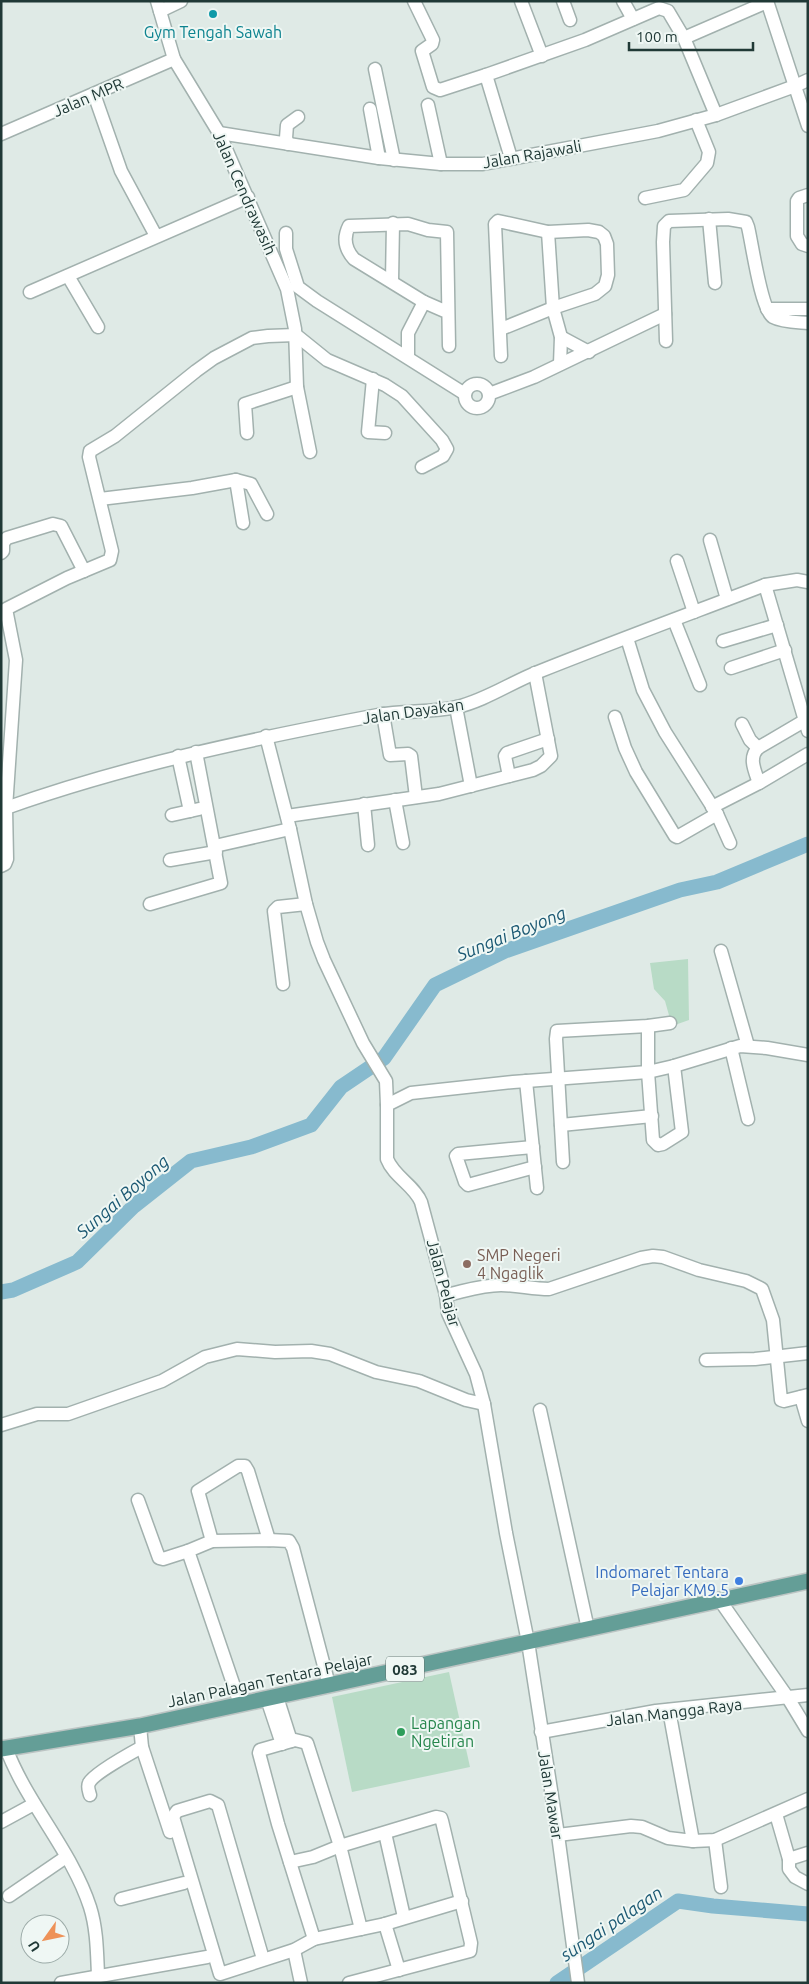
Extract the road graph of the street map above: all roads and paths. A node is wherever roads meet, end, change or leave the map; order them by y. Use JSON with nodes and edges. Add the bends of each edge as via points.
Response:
{"nodes":[{"id":1,"x":182,"y":1,"type":"edge"},
{"id":2,"x":414,"y":1,"type":"edge"},
{"id":3,"x":521,"y":1,"type":"edge"},
{"id":4,"x":563,"y":1,"type":"edge"},
{"id":5,"x":623,"y":1,"type":"edge"},
{"id":6,"x":767,"y":1,"type":"edge"},
{"id":7,"x":158,"y":6,"type":"edge"},
{"id":8,"x":634,"y":19,"type":"junction"},
{"id":9,"x":570,"y":20,"type":"dead end"},
{"id":10,"x":684,"y":38,"type":"junction"},
{"id":11,"x":542,"y":56,"type":"junction"},
{"id":12,"x":174,"y":60,"type":"junction"},
{"id":13,"x":375,"y":69,"type":"dead end"},
{"id":14,"x":486,"y":75,"type":"junction"},
{"id":15,"x":808,"y":80,"type":"edge"},
{"id":16,"x":795,"y":86,"type":"junction"},
{"id":17,"x":94,"y":94,"type":"junction"},
{"id":18,"x":428,"y":105,"type":"dead end"},
{"id":19,"x":370,"y":109,"type":"dead end"},
{"id":20,"x":716,"y":115,"type":"junction"},
{"id":21,"x":298,"y":117,"type":"dead end"},
{"id":22,"x":696,"y":120,"type":"junction"},
{"id":23,"x":808,"y":126,"type":"edge"},
{"id":24,"x":219,"y":133,"type":"junction"},
{"id":25,"x":1,"y":134,"type":"edge"},
{"id":26,"x":288,"y":144,"type":"junction"},
{"id":27,"x":379,"y":158,"type":"junction"},
{"id":28,"x":511,"y":158,"type":"junction"},
{"id":29,"x":394,"y":160,"type":"junction"},
{"id":30,"x":442,"y":164,"type":"junction"},
{"id":31,"x":808,"y":195,"type":"edge"},
{"id":32,"x":248,"y":197,"type":"junction"},
{"id":33,"x":645,"y":198,"type":"dead end"},
{"id":34,"x":708,"y":219,"type":"junction"},
{"id":35,"x":393,"y":223,"type":"junction"},
{"id":36,"x":548,"y":232,"type":"junction"},
{"id":37,"x":286,"y":233,"type":"dead end"},
{"id":38,"x":156,"y":236,"type":"junction"},
{"id":39,"x":808,"y":246,"type":"edge"},
{"id":40,"x":68,"y":276,"type":"junction"},
{"id":41,"x":392,"y":281,"type":"junction"},
{"id":42,"x":715,"y":283,"type":"dead end"},
{"id":43,"x":30,"y":292,"type":"dead end"},
{"id":44,"x":424,"y":302,"type":"junction"},
{"id":45,"x":553,"y":308,"type":"junction"},
{"id":46,"x":767,"y":309,"type":"junction"},
{"id":47,"x":808,"y":309,"type":"edge"},
{"id":48,"x":447,"y":312,"type":"junction"},
{"id":49,"x":664,"y":314,"type":"junction"},
{"id":50,"x":808,"y":323,"type":"edge"},
{"id":51,"x":98,"y":326,"type":"dead end"},
{"id":52,"x":500,"y":329,"type":"junction"},
{"id":53,"x":408,"y":333,"type":"junction"},
{"id":54,"x":296,"y":335,"type":"junction"},
{"id":55,"x":561,"y":337,"type":"junction"},
{"id":56,"x":666,"y":341,"type":"dead end"},
{"id":57,"x":388,"y":344,"type":"junction"},
{"id":58,"x":449,"y":346,"type":"dead end"},
{"id":59,"x":589,"y":352,"type":"junction"},
{"id":60,"x":501,"y":356,"type":"dead end"},
{"id":61,"x":408,"y":357,"type":"junction"},
{"id":62,"x":560,"y":364,"type":"junction"},
{"id":63,"x":373,"y":379,"type":"junction"},
{"id":64,"x":297,"y":387,"type":"junction"},
{"id":65,"x":466,"y":394,"type":"junction"},
{"id":66,"x":489,"y":394,"type":"junction"},
{"id":67,"x":247,"y":433,"type":"dead end"},
{"id":68,"x":385,"y":433,"type":"dead end"},
{"id":69,"x":310,"y":452,"type":"dead end"},
{"id":70,"x":422,"y":467,"type":"dead end"},
{"id":71,"x":236,"y":480,"type":"junction"},
{"id":72,"x":100,"y":499,"type":"junction"},
{"id":73,"x":268,"y":514,"type":"dead end"},
{"id":74,"x":243,"y":523,"type":"dead end"},
{"id":75,"x":710,"y":540,"type":"dead end"},
{"id":76,"x":1,"y":553,"type":"edge"},
{"id":77,"x":677,"y":561,"type":"dead end"},
{"id":78,"x":84,"y":571,"type":"junction"},
{"id":79,"x":808,"y":582,"type":"edge"},
{"id":80,"x":765,"y":585,"type":"junction"},
{"id":81,"x":727,"y":599,"type":"junction"},
{"id":82,"x":694,"y":612,"type":"junction"},
{"id":83,"x":674,"y":620,"type":"junction"},
{"id":84,"x":777,"y":625,"type":"junction"},
{"id":85,"x":627,"y":638,"type":"junction"},
{"id":86,"x":723,"y":641,"type":"dead end"},
{"id":87,"x":785,"y":650,"type":"junction"},
{"id":88,"x":731,"y":668,"type":"dead end"},
{"id":89,"x":535,"y":673,"type":"junction"},
{"id":90,"x":700,"y":684,"type":"dead end"},
{"id":91,"x":456,"y":707,"type":"junction"},
{"id":92,"x":383,"y":714,"type":"junction"},
{"id":93,"x":615,"y":717,"type":"dead end"},
{"id":94,"x":742,"y":724,"type":"dead end"},
{"id":95,"x":806,"y":726,"type":"edge"},
{"id":96,"x":266,"y":736,"type":"junction"},
{"id":97,"x":548,"y":739,"type":"junction"},
{"id":98,"x":758,"y":748,"type":"junction"},
{"id":99,"x":196,"y":752,"type":"junction"},
{"id":100,"x":808,"y":754,"type":"edge"},
{"id":101,"x":178,"y":756,"type":"junction"},
{"id":102,"x":5,"y":763,"type":"edge"},
{"id":103,"x":509,"y":776,"type":"junction"},
{"id":104,"x":759,"y":783,"type":"junction"},
{"id":105,"x":470,"y":786,"type":"junction"},
{"id":106,"x":416,"y":797,"type":"junction"},
{"id":107,"x":395,"y":800,"type":"junction"},
{"id":108,"x":364,"y":804,"type":"junction"},
{"id":109,"x":206,"y":807,"type":"junction"},
{"id":110,"x":6,"y":808,"type":"junction"},
{"id":111,"x":190,"y":811,"type":"junction"},
{"id":112,"x":714,"y":811,"type":"junction"},
{"id":113,"x":172,"y":815,"type":"dead end"},
{"id":114,"x":287,"y":816,"type":"junction"},
{"id":115,"x":290,"y":829,"type":"junction"},
{"id":116,"x":403,"y":843,"type":"dead end"},
{"id":117,"x":730,"y":843,"type":"dead end"},
{"id":118,"x":368,"y":845,"type":"dead end"},
{"id":119,"x":216,"y":849,"type":"junction"},
{"id":120,"x":170,"y":860,"type":"dead end"},
{"id":121,"x":2,"y":865,"type":"edge"},
{"id":122,"x":150,"y":904,"type":"dead end"},
{"id":123,"x":306,"y":904,"type":"junction"},
{"id":124,"x":721,"y":951,"type":"dead end"},
{"id":125,"x":283,"y":984,"type":"dead end"},
{"id":126,"x":670,"y":1023,"type":"dead end"},
{"id":127,"x":648,"y":1026,"type":"junction"},
{"id":128,"x":748,"y":1046,"type":"junction"},
{"id":129,"x":731,"y":1048,"type":"junction"},
{"id":130,"x":808,"y":1055,"type":"edge"},
{"id":131,"x":674,"y":1066,"type":"junction"},
{"id":132,"x":648,"y":1072,"type":"junction"},
{"id":133,"x":384,"y":1077,"type":"junction"},
{"id":134,"x":558,"y":1079,"type":"junction"},
{"id":135,"x":526,"y":1081,"type":"junction"},
{"id":136,"x":411,"y":1093,"type":"junction"},
{"id":137,"x":387,"y":1105,"type":"junction"},
{"id":138,"x":652,"y":1116,"type":"junction"},
{"id":139,"x":748,"y":1119,"type":"dead end"},
{"id":140,"x":561,"y":1125,"type":"junction"},
{"id":141,"x":533,"y":1147,"type":"junction"},
{"id":142,"x":563,"y":1162,"type":"dead end"},
{"id":143,"x":535,"y":1167,"type":"junction"},
{"id":144,"x":537,"y":1188,"type":"dead end"},
{"id":145,"x":446,"y":1295,"type":"junction"},
{"id":146,"x":808,"y":1353,"type":"edge"},
{"id":147,"x":777,"y":1357,"type":"junction"},
{"id":148,"x":706,"y":1360,"type":"dead end"},
{"id":149,"x":804,"y":1396,"type":"edge"},
{"id":150,"x":484,"y":1404,"type":"junction"},
{"id":151,"x":540,"y":1410,"type":"dead end"},
{"id":152,"x":808,"y":1421,"type":"edge"},
{"id":153,"x":1,"y":1425,"type":"edge"},
{"id":154,"x":138,"y":1500,"type":"dead end"},
{"id":155,"x":269,"y":1540,"type":"junction"},
{"id":156,"x":212,"y":1541,"type":"junction"},
{"id":157,"x":188,"y":1551,"type":"junction"},
{"id":158,"x":808,"y":1581,"type":"edge"},
{"id":159,"x":719,"y":1599,"type":"junction"},
{"id":160,"x":588,"y":1629,"type":"junction"},
{"id":161,"x":528,"y":1642,"type":"junction"},
{"id":162,"x":329,"y":1685,"type":"junction"},
{"id":163,"x":808,"y":1695,"type":"edge"},
{"id":164,"x":272,"y":1698,"type":"junction"},
{"id":165,"x":788,"y":1698,"type":"junction"},
{"id":166,"x":240,"y":1704,"type":"junction"},
{"id":167,"x":669,"y":1710,"type":"junction"},
{"id":168,"x":140,"y":1726,"type":"junction"},
{"id":169,"x":808,"y":1731,"type":"edge"},
{"id":170,"x":541,"y":1732,"type":"junction"},
{"id":171,"x":286,"y":1742,"type":"junction"},
{"id":172,"x":142,"y":1747,"type":"junction"},
{"id":173,"x":4,"y":1749,"type":"edge"},
{"id":174,"x":90,"y":1795,"type":"dead end"},
{"id":175,"x":808,"y":1799,"type":"edge"},
{"id":176,"x":34,"y":1804,"type":"junction"},
{"id":177,"x":776,"y":1814,"type":"junction"},
{"id":178,"x":1,"y":1822,"type":"edge"},
{"id":179,"x":386,"y":1833,"type":"junction"},
{"id":180,"x":558,"y":1836,"type":"junction"},
{"id":181,"x":715,"y":1840,"type":"junction"},
{"id":182,"x":693,"y":1842,"type":"junction"},
{"id":183,"x":340,"y":1846,"type":"junction"},
{"id":184,"x":808,"y":1853,"type":"edge"},
{"id":185,"x":66,"y":1857,"type":"junction"},
{"id":186,"x":789,"y":1859,"type":"junction"},
{"id":187,"x":290,"y":1862,"type":"junction"},
{"id":188,"x":184,"y":1866,"type":"junction"},
{"id":189,"x":184,"y":1883,"type":"junction"},
{"id":190,"x":808,"y":1884,"type":"edge"},
{"id":191,"x":721,"y":1887,"type":"dead end"},
{"id":192,"x":9,"y":1896,"type":"dead end"},
{"id":193,"x":122,"y":1899,"type":"dead end"},
{"id":194,"x":462,"y":1901,"type":"junction"},
{"id":195,"x":404,"y":1917,"type":"junction"},
{"id":196,"x":385,"y":1924,"type":"junction"},
{"id":197,"x":361,"y":1929,"type":"junction"},
{"id":198,"x":314,"y":1939,"type":"junction"},
{"id":199,"x":294,"y":1950,"type":"junction"},
{"id":200,"x":206,"y":1957,"type":"junction"},
{"id":201,"x":263,"y":1959,"type":"junction"},
{"id":202,"x":399,"y":1970,"type":"junction"},
{"id":203,"x":98,"y":1975,"type":"junction"},
{"id":204,"x":125,"y":1977,"type":"edge"},
{"id":205,"x":61,"y":1983,"type":"edge"},
{"id":206,"x":214,"y":1983,"type":"edge"},
{"id":207,"x":301,"y":1983,"type":"edge"},
{"id":208,"x":349,"y":1983,"type":"edge"},
{"id":209,"x":578,"y":1983,"type":"edge"}],
"edges":[{"from":1,"to":7,"type":"street"},
{"from":2,"to":14,"type":"street","via":[[433,40],[422,51],[433,87],[440,90]]},
{"from":3,"to":11,"type":"street"},
{"from":4,"to":9,"type":"street"},
{"from":5,"to":8,"type":"street"},
{"from":6,"to":10,"type":"street"},
{"from":6,"to":16,"type":"street"},
{"from":7,"to":12,"type":"street","name":"Jalan Cendrawasih"},
{"from":8,"to":10,"type":"street","via":[[664,8]]},
{"from":8,"to":11,"type":"street"},
{"from":10,"to":20,"type":"street"},
{"from":11,"to":14,"type":"street"},
{"from":12,"to":17,"type":"street","name":"Jalan MPR"},
{"from":12,"to":24,"type":"street","name":"Jalan Cendrawasih"},
{"from":13,"to":29,"type":"street"},
{"from":14,"to":28,"type":"street"},
{"from":15,"to":16,"type":"street","name":"Jalan Rajawali"},
{"from":16,"to":20,"type":"street","name":"Jalan Rajawali"},
{"from":16,"to":23,"type":"street"},
{"from":17,"to":25,"type":"street","name":"Jalan MPR"},
{"from":17,"to":38,"type":"street","via":[[121,171]]},
{"from":18,"to":30,"type":"street"},
{"from":19,"to":27,"type":"street"},
{"from":20,"to":22,"type":"street","name":"Jalan Rajawali"},
{"from":21,"to":26,"type":"street","via":[[287,125]]},
{"from":22,"to":28,"type":"street","name":"Jalan Rajawali","via":[[639,136]]},
{"from":22,"to":33,"type":"street","via":[[709,152],[703,169],[684,190]]},
{"from":24,"to":26,"type":"street","name":"Jalan Rajawali"},
{"from":24,"to":32,"type":"street","name":"Jalan Cendrawasih"},
{"from":26,"to":27,"type":"street","name":"Jalan Rajawali"},
{"from":27,"to":29,"type":"street","name":"Jalan Rajawali"},
{"from":28,"to":30,"type":"street","name":"Jalan Rajawali","via":[[483,164]]},
{"from":29,"to":30,"type":"street","name":"Jalan Rajawali"},
{"from":31,"to":39,"type":"street","via":[[796,201],[796,227],[799,241]]},
{"from":32,"to":38,"type":"street"},
{"from":32,"to":54,"type":"street","name":"Jalan Cendrawasih","via":[[287,289]]},
{"from":34,"to":42,"type":"street"},
{"from":34,"to":46,"type":"street","via":[[738,220],[747,224]]},
{"from":34,"to":49,"type":"street","via":[[669,221],[664,226]]},
{"from":35,"to":41,"type":"street"},
{"from":35,"to":41,"type":"street","via":[[349,226],[344,236],[354,259]]},
{"from":35,"to":48,"type":"street","via":[[447,232]]},
{"from":36,"to":45,"type":"street"},
{"from":36,"to":45,"type":"street","via":[[599,232],[607,244],[608,280],[605,286],[595,294]]},
{"from":36,"to":52,"type":"street","via":[[498,221],[495,224]]},
{"from":37,"to":57,"type":"street","via":[[286,249],[298,287]]},
{"from":38,"to":40,"type":"street"},
{"from":40,"to":43,"type":"street"},
{"from":40,"to":51,"type":"street"},
{"from":41,"to":44,"type":"street"},
{"from":44,"to":48,"type":"street"},
{"from":44,"to":53,"type":"street"},
{"from":45,"to":52,"type":"street"},
{"from":45,"to":55,"type":"street"},
{"from":46,"to":47,"type":"street"},
{"from":46,"to":50,"type":"street","via":[[779,320]]},
{"from":48,"to":58,"type":"street"},
{"from":49,"to":56,"type":"street"},
{"from":49,"to":59,"type":"street"},
{"from":52,"to":60,"type":"street"},
{"from":53,"to":57,"type":"street"},
{"from":53,"to":61,"type":"street"},
{"from":54,"to":63,"type":"street","via":[[327,360]]},
{"from":54,"to":64,"type":"street","name":"Jalan Cendrawasih"},
{"from":54,"to":72,"type":"street","via":[[252,338],[214,358],[115,436],[92,449],[89,457]]},
{"from":55,"to":59,"type":"street"},
{"from":55,"to":62,"type":"street"},
{"from":57,"to":61,"type":"street"},
{"from":59,"to":62,"type":"street"},
{"from":61,"to":65,"type":"street"},
{"from":62,"to":66,"type":"street"},
{"from":63,"to":68,"type":"street","via":[[368,432]]},
{"from":63,"to":70,"type":"street","via":[[409,403],[446,446],[446,453]]},
{"from":64,"to":67,"type":"street","via":[[245,404]]},
{"from":64,"to":69,"type":"street","name":"Jalan Cendrawasih"},
{"from":65,"to":66,"type":"street","via":[[474,385],[481,385]]},
{"from":65,"to":66,"type":"street","via":[[466,401],[476,408],[488,402]]},
{"from":71,"to":72,"type":"street"},
{"from":71,"to":73,"type":"street","via":[[251,484]]},
{"from":71,"to":74,"type":"street"},
{"from":72,"to":78,"type":"street","via":[[112,556],[110,560]]},
{"from":75,"to":81,"type":"street"},
{"from":76,"to":78,"type":"street","via":[[2,543],[7,538],[58,524]]},
{"from":77,"to":82,"type":"street"},
{"from":78,"to":102,"type":"street","via":[[6,609],[16,660]]},
{"from":79,"to":80,"type":"street","name":"Jalan Dayakan","via":[[798,580]]},
{"from":80,"to":81,"type":"street","name":"Jalan Dayakan"},
{"from":80,"to":84,"type":"street"},
{"from":81,"to":82,"type":"street","name":"Jalan Dayakan"},
{"from":82,"to":83,"type":"street","name":"Jalan Dayakan"},
{"from":83,"to":85,"type":"street","name":"Jalan Dayakan"},
{"from":83,"to":90,"type":"street"},
{"from":84,"to":86,"type":"street"},
{"from":84,"to":87,"type":"street"},
{"from":85,"to":89,"type":"street","name":"Jalan Dayakan"},
{"from":85,"to":112,"type":"street","via":[[643,690]]},
{"from":87,"to":88,"type":"street"},
{"from":87,"to":95,"type":"street"},
{"from":89,"to":91,"type":"street","name":"Jalan Dayakan"},
{"from":89,"to":97,"type":"street"},
{"from":91,"to":92,"type":"street","name":"Jalan Dayakan"},
{"from":91,"to":105,"type":"street"},
{"from":92,"to":96,"type":"street","name":"Jalan Dayakan"},
{"from":92,"to":106,"type":"street","via":[[390,755],[411,756]]},
{"from":93,"to":112,"type":"street","via":[[636,772],[675,836]]},
{"from":94,"to":98,"type":"street"},
{"from":95,"to":98,"type":"street"},
{"from":96,"to":99,"type":"street","name":"Jalan Dayakan"},
{"from":96,"to":114,"type":"street"},
{"from":97,"to":103,"type":"street","via":[[551,756],[548,760],[532,770]]},
{"from":97,"to":103,"type":"street","via":[[507,753]]},
{"from":98,"to":104,"type":"street","via":[[752,756]]},
{"from":99,"to":101,"type":"street","name":"Jalan Dayakan"},
{"from":99,"to":109,"type":"street"},
{"from":100,"to":104,"type":"street"},
{"from":101,"to":110,"type":"street","name":"Jalan Dayakan","via":[[64,787]]},
{"from":101,"to":111,"type":"street"},
{"from":102,"to":110,"type":"street"},
{"from":103,"to":105,"type":"street"},
{"from":104,"to":112,"type":"street"},
{"from":105,"to":106,"type":"street"},
{"from":106,"to":107,"type":"street"},
{"from":107,"to":108,"type":"street"},
{"from":107,"to":116,"type":"street"},
{"from":108,"to":114,"type":"street"},
{"from":108,"to":118,"type":"street"},
{"from":109,"to":111,"type":"street"},
{"from":109,"to":119,"type":"street"},
{"from":110,"to":121,"type":"street","via":[[6,859]]},
{"from":111,"to":113,"type":"street"},
{"from":112,"to":117,"type":"street"},
{"from":114,"to":115,"type":"street"},
{"from":115,"to":119,"type":"street"},
{"from":115,"to":123,"type":"street"},
{"from":119,"to":120,"type":"street"},
{"from":119,"to":122,"type":"street","via":[[219,885]]},
{"from":123,"to":125,"type":"street","via":[[278,907],[274,911]]},
{"from":123,"to":133,"type":"street","via":[[324,960],[363,1043]]},
{"from":124,"to":128,"type":"street"},
{"from":126,"to":127,"type":"street"},
{"from":127,"to":132,"type":"street"},
{"from":127,"to":134,"type":"street","via":[[557,1031]]},
{"from":128,"to":129,"type":"street"},
{"from":128,"to":130,"type":"street"},
{"from":129,"to":131,"type":"street"},
{"from":129,"to":139,"type":"street"},
{"from":131,"to":132,"type":"street"},
{"from":131,"to":138,"type":"street","via":[[682,1132],[663,1144],[656,1144]]},
{"from":132,"to":134,"type":"street"},
{"from":132,"to":138,"type":"street"},
{"from":133,"to":136,"type":"street"},
{"from":133,"to":137,"type":"street","name":"Jalan Pelajar"},
{"from":134,"to":135,"type":"street"},
{"from":134,"to":140,"type":"street"},
{"from":135,"to":136,"type":"street"},
{"from":135,"to":141,"type":"street"},
{"from":136,"to":137,"type":"street"},
{"from":137,"to":145,"type":"street","name":"Jalan Pelajar","via":[[387,1159],[390,1167],[421,1202]]},
{"from":138,"to":140,"type":"street"},
{"from":140,"to":142,"type":"street"},
{"from":141,"to":143,"type":"street"},
{"from":141,"to":143,"type":"street","via":[[456,1156],[468,1185]]},
{"from":143,"to":144,"type":"street"},
{"from":145,"to":147,"type":"street","via":[[486,1285],[549,1289],[641,1258],[663,1257],[746,1281],[762,1290],[773,1320]]},
{"from":145,"to":150,"type":"street","name":"Jalan Pelajar","via":[[448,1312],[476,1374]]},
{"from":146,"to":147,"type":"street"},
{"from":147,"to":148,"type":"street"},
{"from":147,"to":149,"type":"street","via":[[781,1400]]},
{"from":149,"to":152,"type":"street"},
{"from":150,"to":153,"type":"street","via":[[419,1381],[376,1372],[330,1354],[237,1349],[205,1357],[162,1381],[68,1414],[37,1414]]},
{"from":150,"to":161,"type":"street","name":"Jalan Pelajar"},
{"from":151,"to":160,"type":"street"},
{"from":154,"to":157,"type":"street","via":[[159,1558]]},
{"from":155,"to":156,"type":"street"},
{"from":155,"to":156,"type":"street","via":[[248,1471],[245,1466],[238,1466],[198,1491]]},
{"from":155,"to":162,"type":"street","via":[[289,1541],[293,1548]]},
{"from":156,"to":157,"type":"street"},
{"from":157,"to":166,"type":"street"},
{"from":158,"to":159,"type":"main road","name":"Jalan Palagan Tentara Pelajar","number":"083"},
{"from":159,"to":160,"type":"main road","name":"Jalan Palagan Tentara Pelajar","number":"083"},
{"from":159,"to":165,"type":"street"},
{"from":160,"to":161,"type":"main road","name":"Jalan Palagan Tentara Pelajar","number":"083"},
{"from":161,"to":162,"type":"main road","name":"Jalan Palagan Tentara Pelajar","number":"083"},
{"from":161,"to":170,"type":"street","name":"Jalan Mawar"},
{"from":162,"to":164,"type":"main road","name":"Jalan Palagan Tentara Pelajar","number":"083"},
{"from":163,"to":165,"type":"street","name":"Jalan Mangga Raya"},
{"from":164,"to":166,"type":"main road","name":"Jalan Palagan Tentara Pelajar","number":"083"},
{"from":164,"to":171,"type":"street"},
{"from":165,"to":167,"type":"street","name":"Jalan Mangga Raya"},
{"from":165,"to":169,"type":"street"},
{"from":166,"to":168,"type":"main road","name":"Jalan Palagan Tentara Pelajar","number":"083"},
{"from":167,"to":170,"type":"street","name":"Jalan Mangga Raya"},
{"from":167,"to":182,"type":"street"},
{"from":168,"to":172,"type":"street"},
{"from":168,"to":173,"type":"main road","name":"Jalan Palagan Tentara Pelajar","number":"083"},
{"from":170,"to":180,"type":"street","name":"Jalan Mawar"},
{"from":171,"to":183,"type":"street","via":[[307,1743]]},
{"from":171,"to":187,"type":"street","via":[[259,1752]]},
{"from":172,"to":174,"type":"street","via":[[90,1781]]},
{"from":172,"to":188,"type":"street"},
{"from":173,"to":176,"type":"street"},
{"from":175,"to":177,"type":"street"},
{"from":176,"to":178,"type":"street"},
{"from":176,"to":185,"type":"street"},
{"from":177,"to":181,"type":"street"},
{"from":177,"to":186,"type":"street"},
{"from":179,"to":183,"type":"street"},
{"from":179,"to":194,"type":"street","via":[[441,1818]]},
{"from":179,"to":195,"type":"street"},
{"from":180,"to":182,"type":"street","via":[[631,1826]]},
{"from":180,"to":209,"type":"street","name":"Jalan Mawar"},
{"from":181,"to":182,"type":"street"},
{"from":181,"to":191,"type":"street"},
{"from":183,"to":187,"type":"street"},
{"from":183,"to":197,"type":"street"},
{"from":184,"to":186,"type":"street"},
{"from":185,"to":192,"type":"street"},
{"from":185,"to":203,"type":"street","via":[[90,1908],[96,1936]]},
{"from":186,"to":190,"type":"street","via":[[792,1874]]},
{"from":187,"to":198,"type":"street"},
{"from":188,"to":189,"type":"street"},
{"from":188,"to":201,"type":"street","via":[[220,1974]]},
{"from":188,"to":201,"type":"street","via":[[174,1815],[180,1810],[214,1802],[218,1805]]},
{"from":189,"to":193,"type":"street"},
{"from":189,"to":200,"type":"street"},
{"from":194,"to":195,"type":"street"},
{"from":194,"to":202,"type":"street","via":[[470,1950]]},
{"from":195,"to":196,"type":"street"},
{"from":196,"to":197,"type":"street"},
{"from":196,"to":202,"type":"street"},
{"from":197,"to":198,"type":"street"},
{"from":198,"to":199,"type":"street"},
{"from":199,"to":201,"type":"street"},
{"from":199,"to":207,"type":"street"},
{"from":200,"to":204,"type":"street"},
{"from":200,"to":206,"type":"street"},
{"from":202,"to":208,"type":"street"},
{"from":203,"to":204,"type":"street"},
{"from":203,"to":205,"type":"street"}]}
